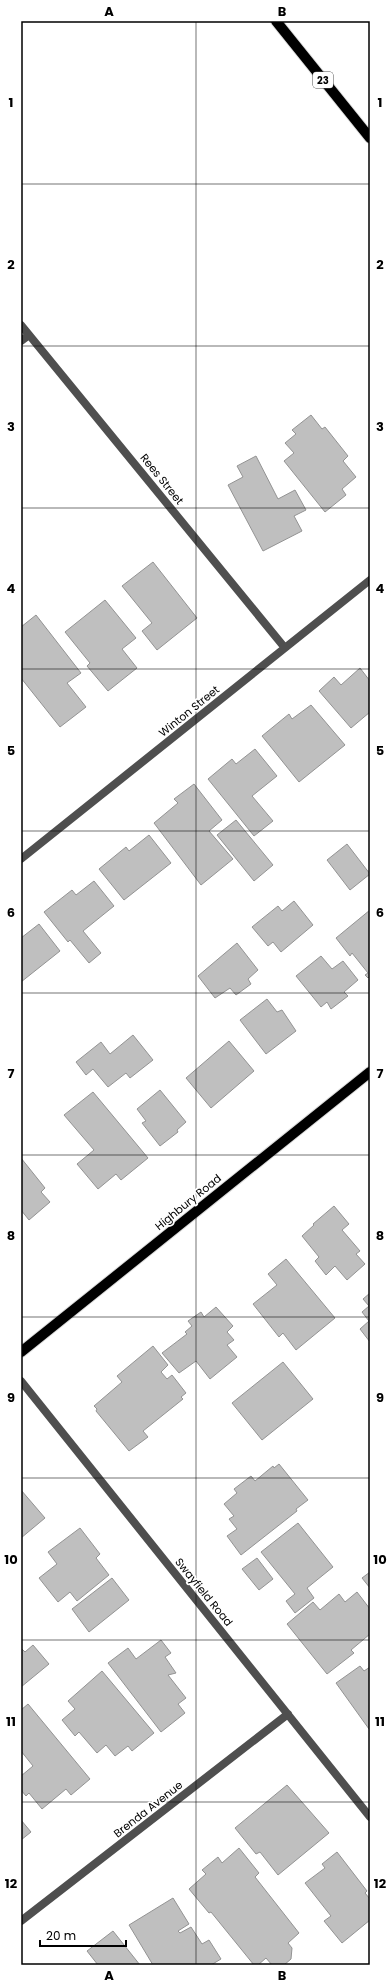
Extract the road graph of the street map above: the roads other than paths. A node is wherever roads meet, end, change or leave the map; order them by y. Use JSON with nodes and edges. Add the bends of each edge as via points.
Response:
{"nodes":[{"id":1,"x":276,"y":21,"type":"edge"},
{"id":2,"x":370,"y":138,"type":"edge"},
{"id":3,"x":21,"y":325,"type":"edge"},
{"id":4,"x":29,"y":335,"type":"junction"},
{"id":5,"x":21,"y":341,"type":"edge"},
{"id":6,"x":370,"y":580,"type":"edge"},
{"id":7,"x":285,"y":648,"type":"junction"},
{"id":8,"x":21,"y":859,"type":"edge"},
{"id":9,"x":370,"y":1072,"type":"edge"},
{"id":10,"x":21,"y":1352,"type":"edge"},
{"id":11,"x":21,"y":1381,"type":"edge"},
{"id":12,"x":288,"y":1714,"type":"junction"},
{"id":13,"x":370,"y":1817,"type":"edge"},
{"id":14,"x":21,"y":1921,"type":"edge"}],
"edges":[{"from":1,"to":2,"type":"main road","number":"23"},
{"from":3,"to":4,"type":"street","name":"Rees Street"},
{"from":4,"to":5,"type":"street"},
{"from":4,"to":7,"type":"street","name":"Rees Street"},
{"from":6,"to":7,"type":"street","name":"Winton Street"},
{"from":7,"to":8,"type":"street","name":"Winton Street"},
{"from":9,"to":10,"type":"main road","name":"Highbury Road"},
{"from":11,"to":12,"type":"street","name":"Swayfield Road"},
{"from":12,"to":13,"type":"street","name":"Swayfield Road"},
{"from":12,"to":14,"type":"street","name":"Brenda Avenue"}]}
